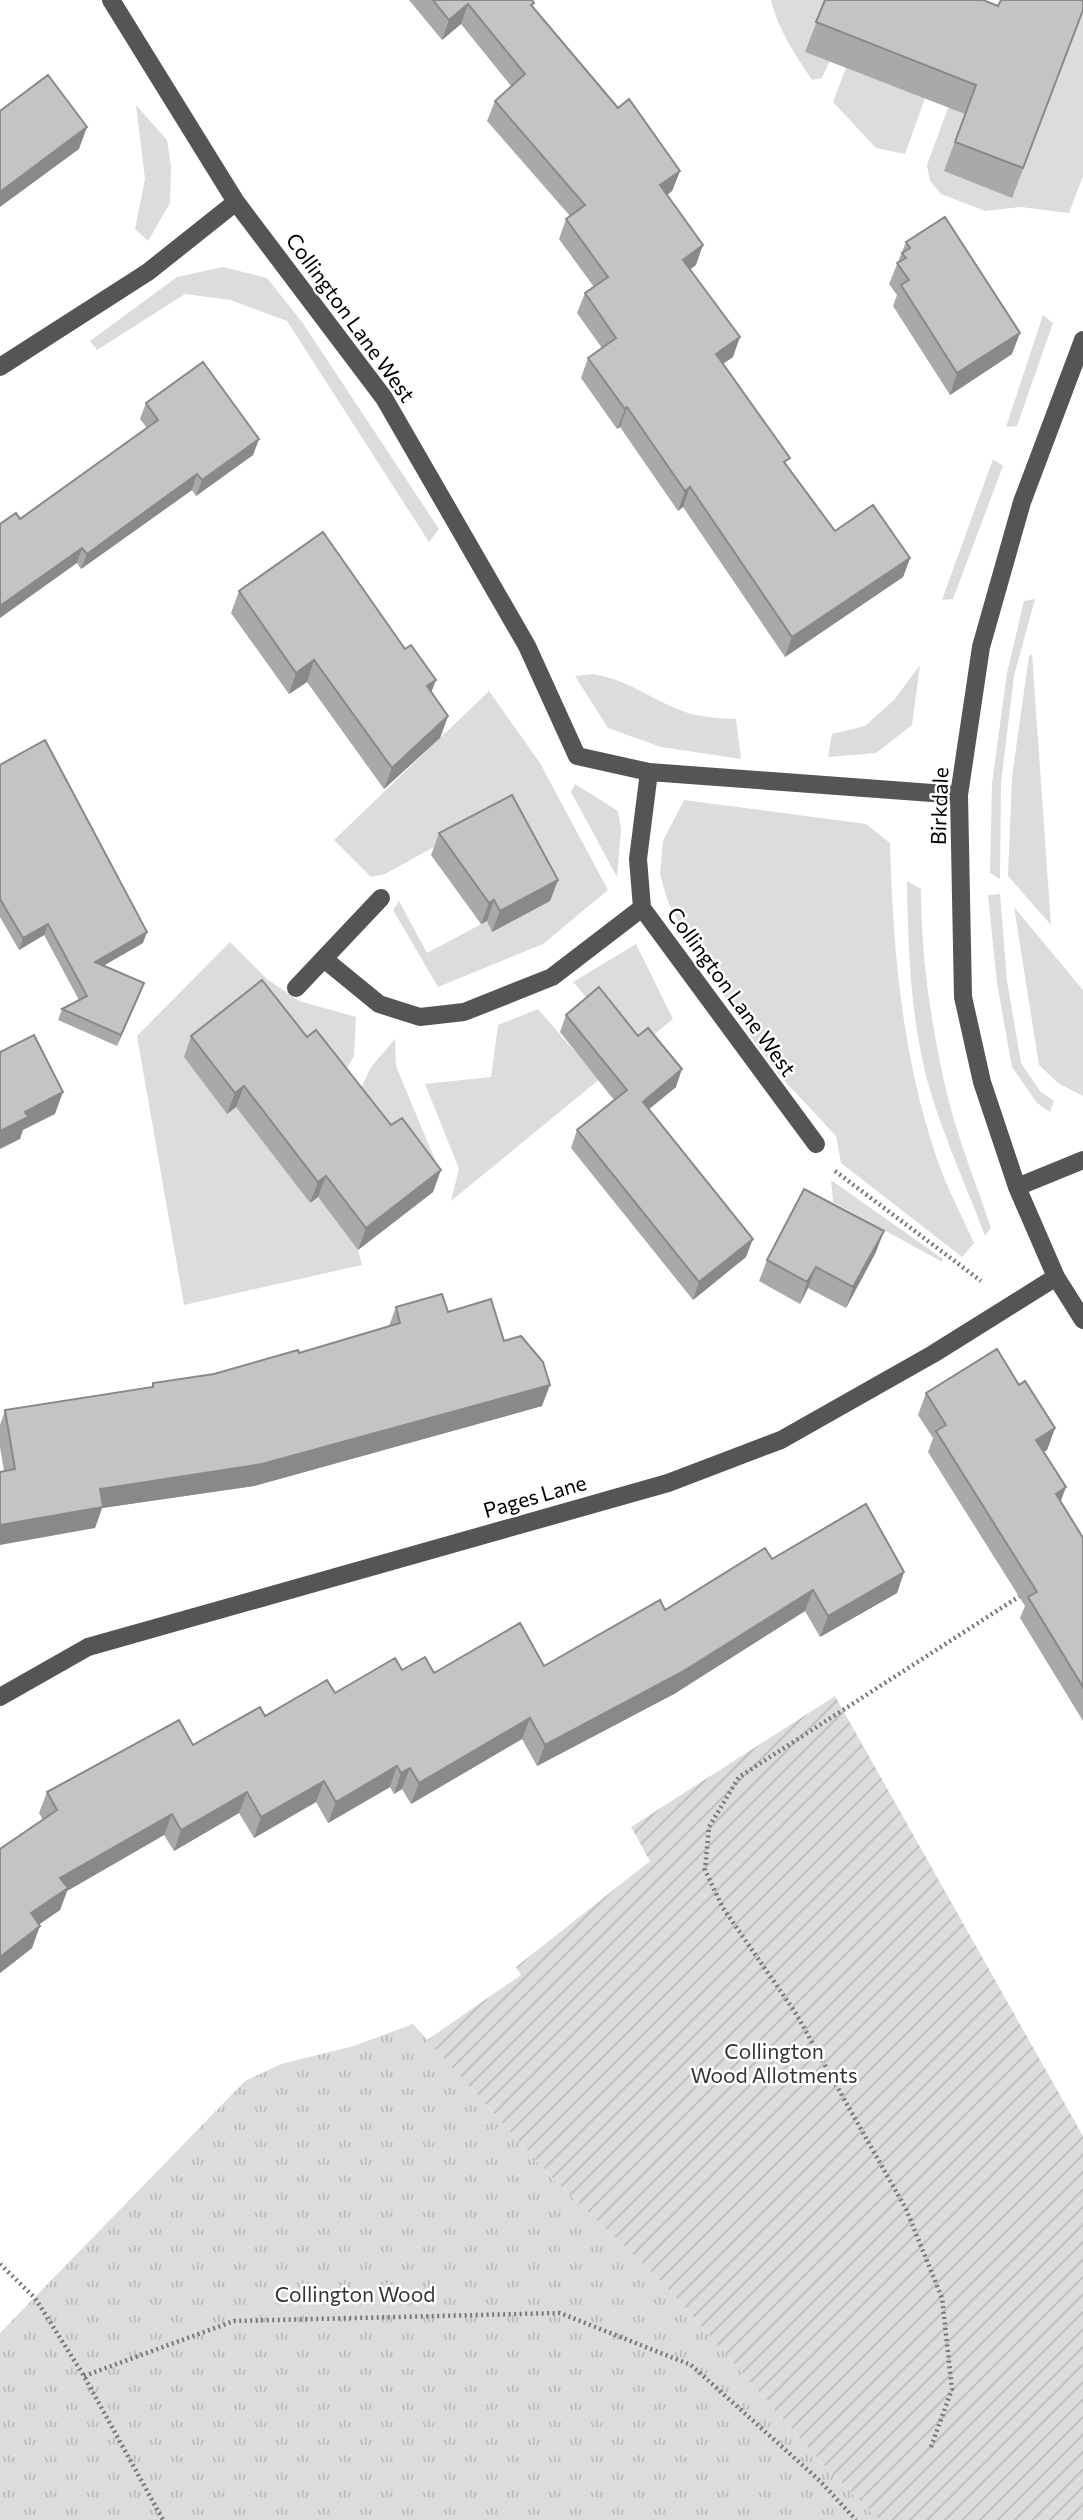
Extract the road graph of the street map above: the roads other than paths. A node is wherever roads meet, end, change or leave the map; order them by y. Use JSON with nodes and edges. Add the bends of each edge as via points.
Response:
{"nodes":[{"id":1,"x":111,"y":0,"type":"edge"},
{"id":2,"x":236,"y":202,"type":"junction"},
{"id":3,"x":1083,"y":340,"type":"edge"},
{"id":4,"x":0,"y":367,"type":"edge"},
{"id":5,"x":649,"y":772,"type":"junction"},
{"id":6,"x":959,"y":795,"type":"junction"},
{"id":7,"x":381,"y":898,"type":"dead end"},
{"id":8,"x":642,"y":908,"type":"junction"},
{"id":9,"x":324,"y":959,"type":"junction"},
{"id":10,"x":296,"y":988,"type":"dead end"},
{"id":11,"x":816,"y":1144,"type":"road end"},
{"id":12,"x":1083,"y":1160,"type":"edge"},
{"id":13,"x":1017,"y":1187,"type":"junction"},
{"id":14,"x":1056,"y":1277,"type":"junction"},
{"id":15,"x":1083,"y":1320,"type":"edge"},
{"id":16,"x":0,"y":1697,"type":"edge"}],
"edges":[{"from":1,"to":2,"type":"street","name":"Collington Lane West"},
{"from":2,"to":4,"type":"street","via":[[148,272]]},
{"from":2,"to":5,"type":"street","name":"Collington Lane West","via":[[384,398],[527,646],[576,757]]},
{"from":3,"to":6,"type":"street","name":"Birkdale","via":[[1022,502],[981,647]]},
{"from":5,"to":6,"type":"street","name":"Collington Lane West"},
{"from":5,"to":8,"type":"street","name":"Collington Lane West","via":[[638,859]]},
{"from":6,"to":13,"type":"street","name":"Birkdale","via":[[963,998],[982,1083]]},
{"from":7,"to":9,"type":"street"},
{"from":8,"to":9,"type":"street","via":[[552,977],[464,1012],[420,1017],[379,1004]]},
{"from":8,"to":11,"type":"street","name":"Collington Lane West"},
{"from":9,"to":10,"type":"street"},
{"from":12,"to":13,"type":"street"},
{"from":13,"to":14,"type":"street","name":"Birkdale"},
{"from":14,"to":15,"type":"street","name":"Birkdale"},
{"from":14,"to":16,"type":"street","name":"Pages Lane","via":[[933,1354],[781,1440],[668,1483],[88,1647]]}]}
